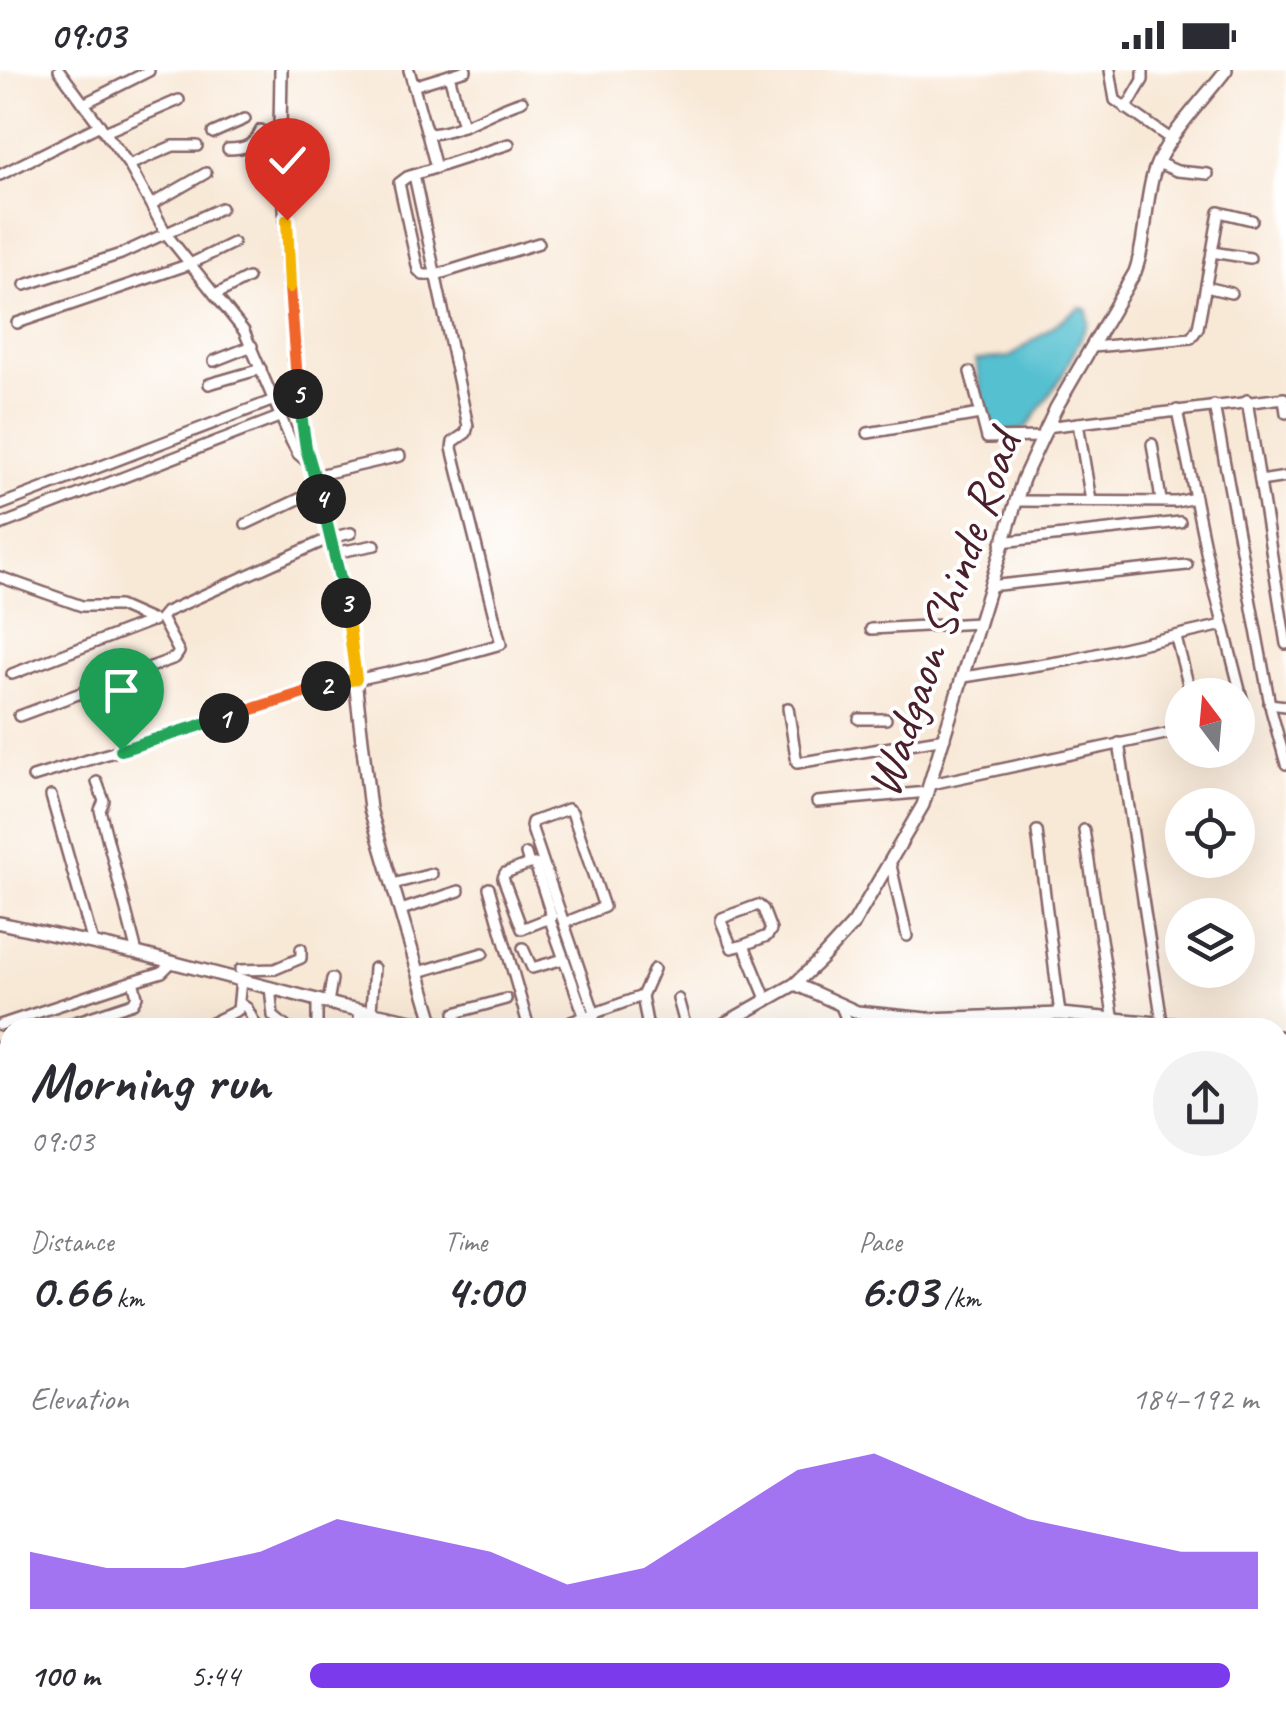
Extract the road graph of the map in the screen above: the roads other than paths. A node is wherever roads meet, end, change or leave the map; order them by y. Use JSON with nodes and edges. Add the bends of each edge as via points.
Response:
{"nodes":[{"id":1,"x":79,"y":70,"type":"edge"},
{"id":2,"x":149,"y":70,"type":"edge"},
{"id":3,"x":281,"y":70,"type":"edge"},
{"id":4,"x":409,"y":70,"type":"edge"},
{"id":5,"x":466,"y":70,"type":"edge"},
{"id":6,"x":1110,"y":70,"type":"edge"},
{"id":7,"x":1143,"y":70,"type":"edge"},
{"id":8,"x":1226,"y":70,"type":"edge"},
{"id":9,"x":62,"y":74,"type":"edge"},
{"id":10,"x":448,"y":75,"type":"junction"},
{"id":11,"x":412,"y":86,"type":"junction"},
{"id":12,"x":178,"y":100,"type":"dead end"},
{"id":13,"x":522,"y":101,"type":"dead end"},
{"id":14,"x":85,"y":103,"type":"junction"},
{"id":15,"x":1126,"y":109,"type":"junction"},
{"id":16,"x":246,"y":119,"type":"dead end"},
{"id":17,"x":463,"y":126,"type":"junction"},
{"id":18,"x":102,"y":129,"type":"junction"},
{"id":19,"x":261,"y":130,"type":"dead end"},
{"id":20,"x":426,"y":130,"type":"junction"},
{"id":21,"x":213,"y":132,"type":"dead end"},
{"id":22,"x":1172,"y":140,"type":"junction"},
{"id":23,"x":509,"y":144,"type":"dead end"},
{"id":24,"x":197,"y":146,"type":"dead end"},
{"id":25,"x":228,"y":149,"type":"dead end"},
{"id":26,"x":1158,"y":163,"type":"junction"},
{"id":27,"x":129,"y":165,"type":"junction"},
{"id":28,"x":436,"y":168,"type":"junction"},
{"id":29,"x":206,"y":173,"type":"dead end"},
{"id":30,"x":1208,"y":174,"type":"dead end"},
{"id":31,"x":0,"y":175,"type":"edge"},
{"id":32,"x":414,"y":175,"type":"junction"},
{"id":33,"x":152,"y":204,"type":"junction"},
{"id":34,"x":221,"y":208,"type":"dead end"},
{"id":35,"x":1252,"y":220,"type":"dead end"},
{"id":36,"x":167,"y":235,"type":"junction"},
{"id":37,"x":233,"y":243,"type":"dead end"},
{"id":38,"x":539,"y":243,"type":"dead end"},
{"id":39,"x":1212,"y":252,"type":"junction"},
{"id":40,"x":1250,"y":258,"type":"dead end"},
{"id":41,"x":190,"y":264,"type":"junction"},
{"id":42,"x":436,"y":275,"type":"junction"},
{"id":43,"x":248,"y":278,"type":"dead end"},
{"id":44,"x":25,"y":285,"type":"dead end"},
{"id":45,"x":1206,"y":287,"type":"junction"},
{"id":46,"x":1231,"y":293,"type":"dead end"},
{"id":47,"x":215,"y":295,"type":"junction"},
{"id":48,"x":17,"y":324,"type":"dead end"},
{"id":49,"x":252,"y":346,"type":"junction"},
{"id":50,"x":1093,"y":347,"type":"junction"},
{"id":51,"x":214,"y":360,"type":"dead end"},
{"id":52,"x":261,"y":369,"type":"junction"},
{"id":53,"x":970,"y":372,"type":"dead end"},
{"id":54,"x":208,"y":384,"type":"dead end"},
{"id":55,"x":274,"y":400,"type":"junction"},
{"id":56,"x":1248,"y":400,"type":"junction"},
{"id":57,"x":1214,"y":405,"type":"junction"},
{"id":58,"x":1178,"y":410,"type":"junction"},
{"id":59,"x":1286,"y":413,"type":"edge"},
{"id":60,"x":980,"y":414,"type":"junction"},
{"id":61,"x":279,"y":418,"type":"junction"},
{"id":62,"x":1078,"y":423,"type":"junction"},
{"id":63,"x":1043,"y":432,"type":"junction"},
{"id":64,"x":868,"y":433,"type":"dead end"},
{"id":65,"x":1152,"y":444,"type":"dead end"},
{"id":66,"x":400,"y":456,"type":"dead end"},
{"id":67,"x":313,"y":470,"type":"junction"},
{"id":68,"x":1286,"y":477,"type":"edge"},
{"id":69,"x":1260,"y":481,"type":"junction"},
{"id":70,"x":318,"y":490,"type":"junction"},
{"id":71,"x":1196,"y":498,"type":"junction"},
{"id":72,"x":1161,"y":500,"type":"junction"},
{"id":73,"x":1015,"y":501,"type":"junction"},
{"id":74,"x":1091,"y":501,"type":"junction"},
{"id":75,"x":0,"y":504,"type":"edge"},
{"id":76,"x":1180,"y":522,"type":"dead end"},
{"id":77,"x":246,"y":524,"type":"dead end"},
{"id":78,"x":0,"y":525,"type":"edge"},
{"id":79,"x":351,"y":533,"type":"dead end"},
{"id":80,"x":330,"y":538,"type":"junction"},
{"id":81,"x":1001,"y":542,"type":"junction"},
{"id":82,"x":375,"y":545,"type":"dead end"},
{"id":83,"x":334,"y":553,"type":"junction"},
{"id":84,"x":1186,"y":565,"type":"dead end"},
{"id":85,"x":0,"y":577,"type":"edge"},
{"id":86,"x":989,"y":586,"type":"junction"},
{"id":87,"x":157,"y":619,"type":"junction"},
{"id":88,"x":979,"y":622,"type":"junction"},
{"id":89,"x":1223,"y":625,"type":"junction"},
{"id":90,"x":872,"y":629,"type":"dead end"},
{"id":91,"x":1176,"y":638,"type":"junction"},
{"id":92,"x":1286,"y":644,"type":"edge"},
{"id":93,"x":12,"y":674,"type":"dead end"},
{"id":94,"x":964,"y":677,"type":"junction"},
{"id":95,"x":1186,"y":678,"type":"edge"},
{"id":96,"x":1236,"y":678,"type":"edge"},
{"id":97,"x":356,"y":679,"type":"junction"},
{"id":98,"x":1270,"y":704,"type":"junction"},
{"id":99,"x":1286,"y":706,"type":"edge"},
{"id":100,"x":788,"y":708,"type":"dead end"},
{"id":101,"x":18,"y":716,"type":"dead end"},
{"id":102,"x":859,"y":719,"type":"dead end"},
{"id":103,"x":886,"y":719,"type":"dead end"},
{"id":104,"x":1165,"y":734,"type":"edge"},
{"id":105,"x":945,"y":738,"type":"junction"},
{"id":106,"x":1119,"y":743,"type":"junction"},
{"id":107,"x":1286,"y":764,"type":"edge"},
{"id":108,"x":33,"y":777,"type":"dead end"},
{"id":109,"x":98,"y":782,"type":"dead end"},
{"id":110,"x":930,"y":788,"type":"junction"},
{"id":111,"x":51,"y":796,"type":"dead end"},
{"id":112,"x":817,"y":802,"type":"dead end"},
{"id":113,"x":1084,"y":830,"type":"dead end"},
{"id":114,"x":1037,"y":831,"type":"dead end"},
{"id":115,"x":890,"y":862,"type":"junction"},
{"id":116,"x":432,"y":874,"type":"dead end"},
{"id":117,"x":393,"y":884,"type":"junction"},
{"id":118,"x":489,"y":888,"type":"dead end"},
{"id":119,"x":458,"y":892,"type":"dead end"},
{"id":120,"x":401,"y":910,"type":"junction"},
{"id":121,"x":550,"y":920,"type":"junction"},
{"id":122,"x":564,"y":922,"type":"junction"},
{"id":123,"x":0,"y":924,"type":"edge"},
{"id":124,"x":907,"y":936,"type":"dead end"},
{"id":125,"x":93,"y":944,"type":"junction"},
{"id":126,"x":744,"y":946,"type":"junction"},
{"id":127,"x":523,"y":948,"type":"dead end"},
{"id":128,"x":301,"y":950,"type":"dead end"},
{"id":129,"x":137,"y":952,"type":"junction"},
{"id":130,"x":483,"y":953,"type":"dead end"},
{"id":131,"x":564,"y":959,"type":"junction"},
{"id":132,"x":172,"y":962,"type":"junction"},
{"id":133,"x":374,"y":968,"type":"dead end"},
{"id":134,"x":654,"y":969,"type":"dead end"},
{"id":135,"x":419,"y":972,"type":"junction"},
{"id":136,"x":240,"y":975,"type":"junction"},
{"id":137,"x":332,"y":979,"type":"dead end"},
{"id":138,"x":133,"y":980,"type":"junction"},
{"id":139,"x":795,"y":984,"type":"junction"},
{"id":140,"x":270,"y":988,"type":"junction"},
{"id":141,"x":642,"y":996,"type":"junction"},
{"id":142,"x":506,"y":998,"type":"dead end"},
{"id":143,"x":678,"y":999,"type":"dead end"},
{"id":144,"x":767,"y":1000,"type":"junction"},
{"id":145,"x":323,"y":1001,"type":"junction"},
{"id":146,"x":240,"y":1004,"type":"junction"},
{"id":147,"x":840,"y":1004,"type":"junction"},
{"id":148,"x":366,"y":1010,"type":"junction"},
{"id":149,"x":1060,"y":1014,"type":"junction"},
{"id":150,"x":590,"y":1016,"type":"junction"},
{"id":151,"x":21,"y":1018,"type":"edge"},
{"id":152,"x":86,"y":1018,"type":"edge"},
{"id":153,"x":225,"y":1018,"type":"edge"},
{"id":154,"x":252,"y":1018,"type":"edge"},
{"id":155,"x":275,"y":1018,"type":"edge"},
{"id":156,"x":320,"y":1018,"type":"edge"},
{"id":157,"x":362,"y":1018,"type":"edge"},
{"id":158,"x":388,"y":1018,"type":"edge"},
{"id":159,"x":431,"y":1018,"type":"edge"},
{"id":160,"x":456,"y":1018,"type":"edge"},
{"id":161,"x":526,"y":1018,"type":"edge"},
{"id":162,"x":584,"y":1018,"type":"edge"},
{"id":163,"x":646,"y":1018,"type":"edge"},
{"id":164,"x":683,"y":1018,"type":"edge"},
{"id":165,"x":735,"y":1018,"type":"edge"},
{"id":166,"x":846,"y":1018,"type":"edge"},
{"id":167,"x":896,"y":1018,"type":"edge"},
{"id":168,"x":1050,"y":1018,"type":"edge"},
{"id":169,"x":1070,"y":1018,"type":"edge"},
{"id":170,"x":1113,"y":1018,"type":"edge"},
{"id":171,"x":1161,"y":1018,"type":"edge"}],
"edges":[{"from":1,"to":9,"type":"street"},
{"from":2,"to":14,"type":"street"},
{"from":3,"to":67,"type":"street","via":[[295,372]]},
{"from":4,"to":11,"type":"street"},
{"from":5,"to":10,"type":"street"},
{"from":6,"to":15,"type":"street","via":[[1113,98]]},
{"from":7,"to":15,"type":"street"},
{"from":8,"to":22,"type":"street","name":"Wadgaon Shinde Road"},
{"from":9,"to":14,"type":"street"},
{"from":10,"to":11,"type":"street"},
{"from":10,"to":17,"type":"street"},
{"from":11,"to":20,"type":"street"},
{"from":12,"to":18,"type":"street"},
{"from":13,"to":17,"type":"street"},
{"from":14,"to":18,"type":"street"},
{"from":15,"to":22,"type":"street"},
{"from":16,"to":21,"type":"street"},
{"from":17,"to":20,"type":"street"},
{"from":18,"to":27,"type":"street"},
{"from":18,"to":31,"type":"street"},
{"from":19,"to":25,"type":"street","via":[[244,149]]},
{"from":20,"to":28,"type":"street"},
{"from":22,"to":26,"type":"street","name":"Wadgaon Shinde Road"},
{"from":23,"to":28,"type":"street"},
{"from":24,"to":27,"type":"street","via":[[173,146]]},
{"from":26,"to":30,"type":"street"},
{"from":26,"to":50,"type":"street","name":"Wadgaon Shinde Road","via":[[1141,256]]},
{"from":27,"to":33,"type":"street"},
{"from":28,"to":32,"type":"street"},
{"from":29,"to":33,"type":"street"},
{"from":32,"to":42,"type":"street"},
{"from":32,"to":42,"type":"street","via":[[399,188],[418,270]]},
{"from":33,"to":36,"type":"street"},
{"from":34,"to":36,"type":"street"},
{"from":35,"to":39,"type":"street","via":[[1219,212]]},
{"from":36,"to":41,"type":"street"},
{"from":36,"to":44,"type":"street"},
{"from":37,"to":41,"type":"street"},
{"from":38,"to":42,"type":"street"},
{"from":39,"to":40,"type":"street"},
{"from":39,"to":45,"type":"street"},
{"from":41,"to":47,"type":"street"},
{"from":41,"to":48,"type":"street"},
{"from":42,"to":97,"type":"street","via":[[468,426],[452,448],[502,640],[447,660]]},
{"from":43,"to":47,"type":"street"},
{"from":45,"to":46,"type":"street"},
{"from":45,"to":50,"type":"street","via":[[1191,338]]},
{"from":47,"to":49,"type":"street"},
{"from":49,"to":51,"type":"street"},
{"from":49,"to":52,"type":"street"},
{"from":50,"to":63,"type":"street","name":"Wadgaon Shinde Road"},
{"from":52,"to":54,"type":"street"},
{"from":52,"to":55,"type":"street"},
{"from":53,"to":60,"type":"street"},
{"from":55,"to":61,"type":"street"},
{"from":55,"to":75,"type":"street"},
{"from":56,"to":57,"type":"street"},
{"from":56,"to":59,"type":"street","via":[[1284,398]]},
{"from":56,"to":69,"type":"street"},
{"from":57,"to":58,"type":"street"},
{"from":57,"to":98,"type":"street"},
{"from":58,"to":62,"type":"street"},
{"from":58,"to":71,"type":"street"},
{"from":60,"to":63,"type":"street","via":[[987,438]]},
{"from":60,"to":64,"type":"street"},
{"from":61,"to":67,"type":"street"},
{"from":61,"to":78,"type":"street"},
{"from":62,"to":63,"type":"street"},
{"from":62,"to":74,"type":"street"},
{"from":63,"to":73,"type":"street","name":"Wadgaon Shinde Road"},
{"from":65,"to":72,"type":"street"},
{"from":66,"to":67,"type":"street"},
{"from":67,"to":70,"type":"street"},
{"from":68,"to":69,"type":"street"},
{"from":69,"to":92,"type":"street"},
{"from":70,"to":77,"type":"street"},
{"from":70,"to":80,"type":"street"},
{"from":71,"to":72,"type":"street"},
{"from":71,"to":89,"type":"street"},
{"from":72,"to":74,"type":"street"},
{"from":73,"to":74,"type":"street"},
{"from":73,"to":81,"type":"street","name":"Wadgaon Shinde Road"},
{"from":76,"to":81,"type":"street"},
{"from":79,"to":80,"type":"street"},
{"from":80,"to":83,"type":"street"},
{"from":80,"to":87,"type":"street"},
{"from":81,"to":86,"type":"street","name":"Wadgaon Shinde Road"},
{"from":82,"to":83,"type":"street"},
{"from":83,"to":97,"type":"street"},
{"from":84,"to":86,"type":"street"},
{"from":85,"to":87,"type":"street","via":[[82,606],[119,606]]},
{"from":86,"to":88,"type":"street","name":"Wadgaon Shinde Road"},
{"from":87,"to":93,"type":"street"},
{"from":87,"to":101,"type":"street","via":[[179,656]]},
{"from":88,"to":90,"type":"street"},
{"from":88,"to":94,"type":"street","name":"Wadgaon Shinde Road"},
{"from":89,"to":91,"type":"street"},
{"from":89,"to":96,"type":"street"},
{"from":91,"to":94,"type":"street"},
{"from":91,"to":95,"type":"street"},
{"from":94,"to":105,"type":"street","name":"Wadgaon Shinde Road"},
{"from":97,"to":108,"type":"street"},
{"from":97,"to":117,"type":"street","via":[[367,795]]},
{"from":98,"to":99,"type":"street"},
{"from":98,"to":107,"type":"street"},
{"from":100,"to":105,"type":"street","via":[[798,763]]},
{"from":102,"to":103,"type":"street"},
{"from":104,"to":106,"type":"street"},
{"from":105,"to":110,"type":"street","name":"Wadgaon Shinde Road"},
{"from":106,"to":110,"type":"street"},
{"from":106,"to":171,"type":"street"},
{"from":109,"to":129,"type":"street"},
{"from":110,"to":112,"type":"street"},
{"from":110,"to":115,"type":"street","name":"Wadgaon Shinde Road"},
{"from":111,"to":125,"type":"street"},
{"from":113,"to":170,"type":"street"},
{"from":114,"to":149,"type":"street"},
{"from":115,"to":124,"type":"street"},
{"from":115,"to":139,"type":"street","name":"Wadgaon Shinde Road","via":[[854,924]]},
{"from":116,"to":117,"type":"street"},
{"from":117,"to":120,"type":"street"},
{"from":118,"to":161,"type":"street"},
{"from":119,"to":120,"type":"street"},
{"from":120,"to":135,"type":"street"},
{"from":121,"to":121,"type":"street","via":[[518,925],[504,875],[528,859]]},
{"from":121,"to":131,"type":"street"},
{"from":122,"to":122,"type":"street","via":[[604,907],[568,808],[531,824]]},
{"from":122,"to":150,"type":"street"},
{"from":123,"to":125,"type":"street"},
{"from":125,"to":129,"type":"street"},
{"from":126,"to":126,"type":"street","via":[[732,948],[722,918],[760,906],[771,930]]},
{"from":126,"to":144,"type":"street"},
{"from":127,"to":131,"type":"street","via":[[532,968]]},
{"from":128,"to":136,"type":"street","via":[[301,958],[287,966]]},
{"from":129,"to":132,"type":"street"},
{"from":130,"to":135,"type":"street"},
{"from":131,"to":150,"type":"street"},
{"from":132,"to":136,"type":"street"},
{"from":132,"to":138,"type":"street"},
{"from":133,"to":148,"type":"street"},
{"from":134,"to":141,"type":"street"},
{"from":135,"to":159,"type":"street"},
{"from":136,"to":140,"type":"street"},
{"from":136,"to":146,"type":"street"},
{"from":137,"to":145,"type":"street"},
{"from":138,"to":151,"type":"street"},
{"from":138,"to":152,"type":"street","via":[[132,1002]]},
{"from":139,"to":144,"type":"street","name":"Wadgaon Shinde Road"},
{"from":139,"to":147,"type":"street"},
{"from":140,"to":145,"type":"street"},
{"from":140,"to":155,"type":"street"},
{"from":141,"to":150,"type":"street"},
{"from":141,"to":163,"type":"street"},
{"from":142,"to":160,"type":"street","via":[[455,1012]]},
{"from":143,"to":164,"type":"street"},
{"from":144,"to":165,"type":"street","name":"Wadgaon Shinde Road"},
{"from":145,"to":148,"type":"street"},
{"from":145,"to":156,"type":"street"},
{"from":146,"to":153,"type":"street"},
{"from":146,"to":154,"type":"street"},
{"from":147,"to":166,"type":"street"},
{"from":147,"to":167,"type":"street"},
{"from":148,"to":157,"type":"street"},
{"from":148,"to":158,"type":"street"},
{"from":149,"to":168,"type":"street"},
{"from":149,"to":169,"type":"street"},
{"from":150,"to":162,"type":"street"}]}
